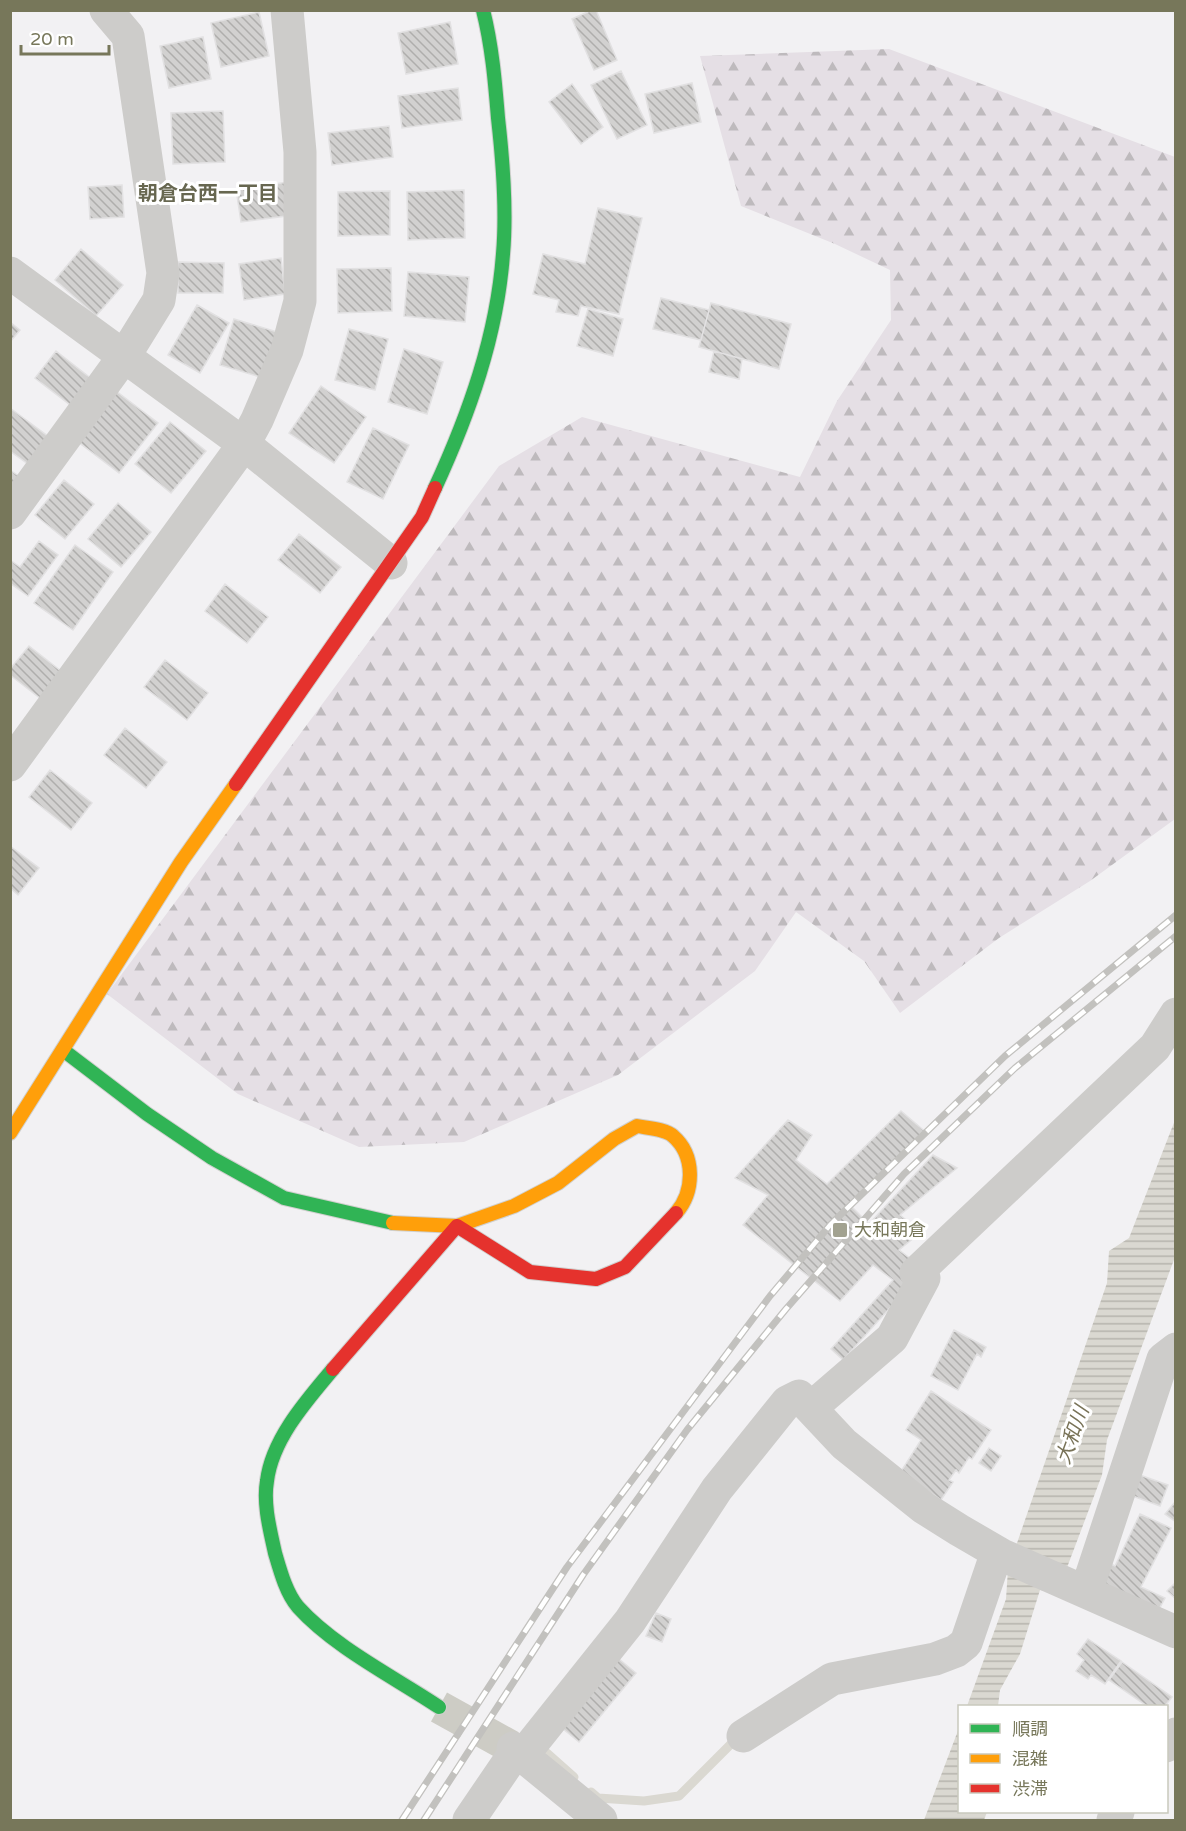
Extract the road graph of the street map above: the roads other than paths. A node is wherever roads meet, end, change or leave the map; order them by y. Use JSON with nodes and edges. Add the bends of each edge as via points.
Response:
{"nodes":[{"id":1,"x":106,"y":10,"type":"edge"},
{"id":2,"x":287,"y":10,"type":"edge"},
{"id":3,"x":483,"y":10,"type":"edge"},
{"id":4,"x":10,"y":273,"type":"edge"},
{"id":5,"x":125,"y":355,"type":"junction"},
{"id":6,"x":244,"y":444,"type":"junction"},
{"id":7,"x":10,"y":513,"type":"edge"},
{"id":8,"x":391,"y":563,"type":"junction"},
{"id":9,"x":10,"y":765,"type":"edge"},
{"id":10,"x":1176,"y":1014,"type":"edge"},
{"id":11,"x":63,"y":1050,"type":"junction"},
{"id":12,"x":10,"y":1133,"type":"edge"},
{"id":13,"x":458,"y":1226,"type":"junction"},
{"id":14,"x":1176,"y":1349,"type":"edge"},
{"id":15,"x":812,"y":1407,"type":"junction"},
{"id":16,"x":1000,"y":1553,"type":"junction"},
{"id":17,"x":1083,"y":1590,"type":"junction"},
{"id":18,"x":1176,"y":1632,"type":"edge"},
{"id":19,"x":440,"y":1707,"type":"tunnel mouth"},
{"id":20,"x":743,"y":1736,"type":"dead end"},
{"id":21,"x":517,"y":1752,"type":"junction"},
{"id":22,"x":469,"y":1821,"type":"edge"},
{"id":23,"x":601,"y":1821,"type":"edge"}],
"edges":[{"from":1,"to":5,"type":"street","via":[[128,36],[163,273],[159,300]]},
{"from":2,"to":6,"type":"street","via":[[300,152],[300,301],[287,350]]},
{"from":3,"to":8,"type":"street","via":[[491,41],[502,165],[503,254],[488,346],[462,429],[422,517]]},
{"from":4,"to":5,"type":"street"},
{"from":5,"to":6,"type":"street"},
{"from":5,"to":7,"type":"street"},
{"from":6,"to":8,"type":"street"},
{"from":6,"to":9,"type":"street"},
{"from":8,"to":11,"type":"street","via":[[181,862]]},
{"from":10,"to":15,"type":"street","via":[[1155,1047],[916,1273],[924,1278],[892,1338]]},
{"from":11,"to":12,"type":"street"},
{"from":11,"to":13,"type":"street","via":[[212,1158],[284,1198],[390,1222]]},
{"from":13,"to":13,"type":"street","via":[[514,1206],[558,1183],[637,1126],[672,1134],[689,1156],[691,1174],[680,1208],[625,1267],[597,1279],[530,1272]]},
{"from":13,"to":19,"type":"street","via":[[378,1315],[287,1430],[268,1471],[265,1498],[268,1524],[296,1605],[328,1632]]},
{"from":14,"to":17,"type":"street","via":[[1163,1359]]},
{"from":15,"to":16,"type":"street","via":[[844,1444],[924,1508]]},
{"from":15,"to":21,"type":"street","via":[[799,1396],[787,1402],[717,1490],[630,1621]]},
{"from":16,"to":17,"type":"street"},
{"from":16,"to":20,"type":"street","via":[[966,1643],[956,1651],[935,1659],[832,1679]]},
{"from":17,"to":18,"type":"street"},
{"from":21,"to":22,"type":"street"},
{"from":21,"to":23,"type":"street"}]}
